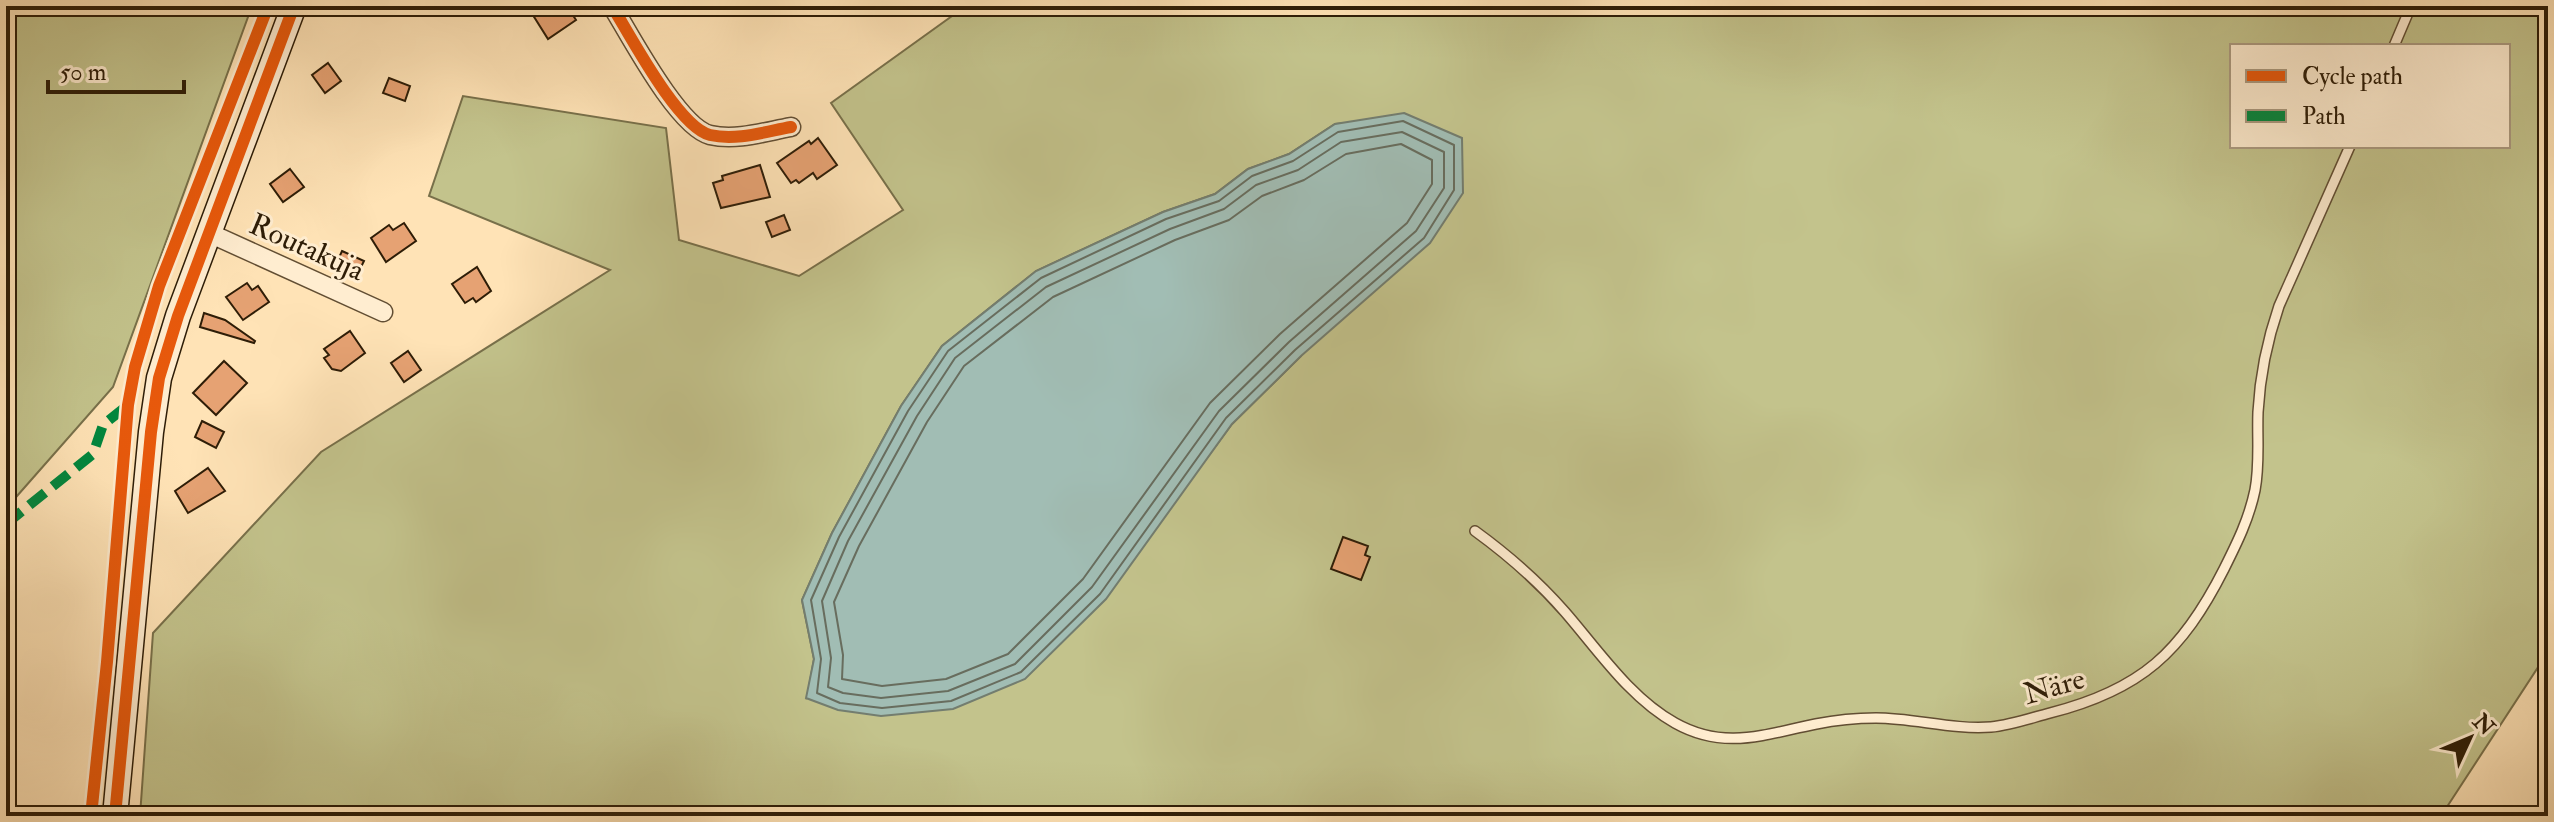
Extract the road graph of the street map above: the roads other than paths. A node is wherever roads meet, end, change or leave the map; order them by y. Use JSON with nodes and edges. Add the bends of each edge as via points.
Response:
{"nodes":[{"id":1,"x":294,"y":6,"type":"edge"},
{"id":2,"x":612,"y":6,"type":"edge"},
{"id":3,"x":2411,"y":6,"type":"edge"},
{"id":4,"x":2395,"y":44,"type":"edge"},
{"id":5,"x":791,"y":127,"type":"dead end"},
{"id":6,"x":2349,"y":148,"type":"edge"},
{"id":7,"x":209,"y":233,"type":"junction"},
{"id":8,"x":383,"y":312,"type":"dead end"},
{"id":9,"x":1475,"y":531,"type":"dead end"},
{"id":10,"x":115,"y":816,"type":"edge"}],
"edges":[{"from":1,"to":7,"type":"street"},
{"from":2,"to":5,"type":"street","via":[[667,95],[705,134],[745,136]]},
{"from":3,"to":4,"type":"lane"},
{"from":6,"to":9,"type":"lane","name":"Näre","via":[[2270,332],[2260,388],[2256,487],[2244,528],[2213,592],[2179,641],[2147,672],[2110,695],[1991,727],[1862,718],[1759,738],[1712,737],[1671,721],[1649,704],[1545,590]]},
{"from":7,"to":8,"type":"street","name":"Routakuja"},
{"from":7,"to":10,"type":"street","via":[[159,378]]}]}
